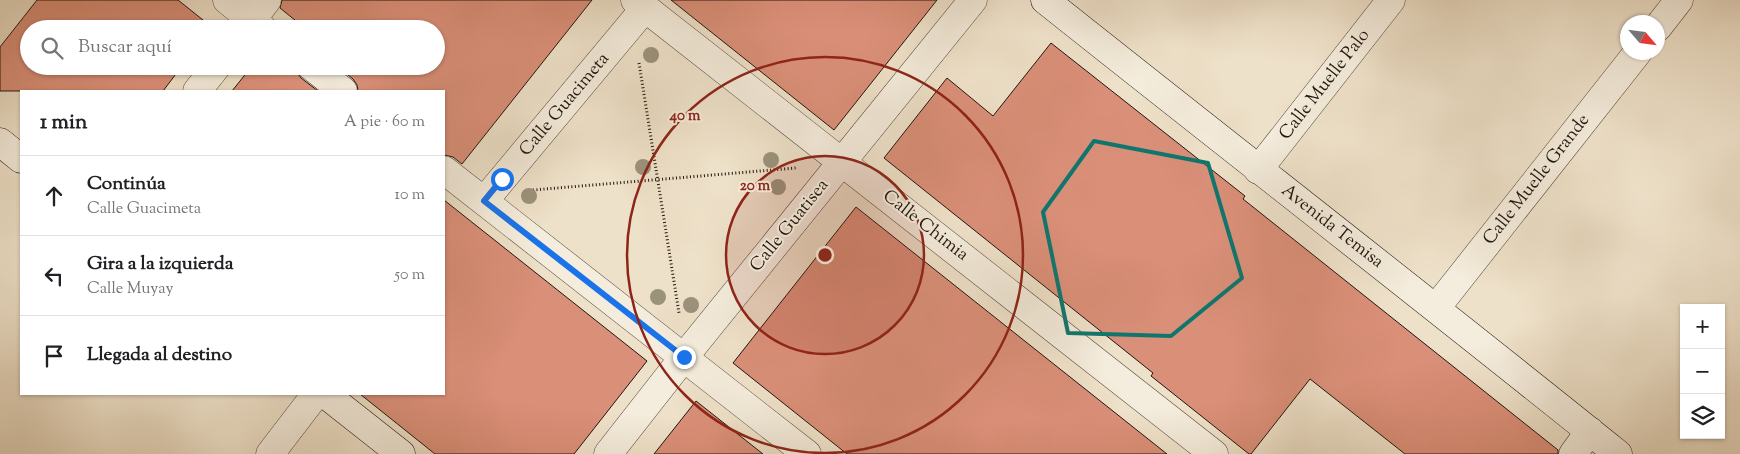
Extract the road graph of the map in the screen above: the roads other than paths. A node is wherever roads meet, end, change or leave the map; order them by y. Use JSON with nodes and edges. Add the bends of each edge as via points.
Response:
{"nodes":[{"id":1,"x":227,"y":0,"type":"edge"},
{"id":2,"x":973,"y":0,"type":"edge"},
{"id":3,"x":1045,"y":0,"type":"edge"},
{"id":4,"x":1391,"y":0,"type":"edge"},
{"id":5,"x":1679,"y":0,"type":"edge"},
{"id":6,"x":640,"y":4,"type":"edge"},
{"id":7,"x":1665,"y":18,"type":"edge"},
{"id":8,"x":257,"y":19,"type":"edge"},
{"id":9,"x":1632,"y":60,"type":"edge"},
{"id":10,"x":209,"y":75,"type":"edge"},
{"id":11,"x":323,"y":75,"type":"edge"},
{"id":12,"x":198,"y":90,"type":"edge"},
{"id":13,"x":342,"y":90,"type":"edge"},
{"id":14,"x":0,"y":142,"type":"edge"},
{"id":15,"x":20,"y":158,"type":"edge"},
{"id":16,"x":843,"y":162,"type":"junction"},
{"id":17,"x":1258,"y":170,"type":"junction"},
{"id":18,"x":445,"y":171,"type":"edge"},
{"id":19,"x":484,"y":201,"type":"junction"},
{"id":20,"x":1436,"y":308,"type":"junction"},
{"id":21,"x":684,"y":357,"type":"junction"},
{"id":22,"x":315,"y":395,"type":"edge"},
{"id":23,"x":327,"y":395,"type":"edge"},
{"id":24,"x":1590,"y":431,"type":"junction"},
{"id":25,"x":270,"y":454,"type":"edge"},
{"id":26,"x":401,"y":454,"type":"edge"},
{"id":27,"x":608,"y":454,"type":"edge"},
{"id":28,"x":807,"y":454,"type":"edge"},
{"id":29,"x":1214,"y":454,"type":"edge"},
{"id":30,"x":1573,"y":454,"type":"edge"},
{"id":31,"x":1618,"y":454,"type":"edge"}],
"edges":[{"from":1,"to":8,"type":"street"},
{"from":2,"to":16,"type":"street","name":"Calle Guatisea"},
{"from":3,"to":17,"type":"street","name":"Avenida Temisa"},
{"from":4,"to":17,"type":"street","name":"Calle Muelle Palo"},
{"from":5,"to":7,"type":"street"},
{"from":6,"to":16,"type":"street","name":"Calle Chimia"},
{"from":6,"to":19,"type":"street","name":"Calle Guacimeta"},
{"from":9,"to":20,"type":"street","name":"Calle Muelle Grande"},
{"from":10,"to":12,"type":"street"},
{"from":11,"to":13,"type":"street"},
{"from":14,"to":15,"type":"street"},
{"from":16,"to":21,"type":"street","name":"Calle Guatisea"},
{"from":16,"to":29,"type":"street","name":"Calle Chimia"},
{"from":17,"to":20,"type":"street","name":"Avenida Temisa"},
{"from":18,"to":19,"type":"street"},
{"from":19,"to":21,"type":"street"},
{"from":20,"to":24,"type":"street","name":"Avenida Temisa"},
{"from":21,"to":27,"type":"street","name":"Calle Guatisea"},
{"from":21,"to":28,"type":"street"},
{"from":22,"to":25,"type":"street"},
{"from":23,"to":26,"type":"street"},
{"from":24,"to":30,"type":"street"},
{"from":24,"to":31,"type":"street","name":"Avenida Temisa"}]}
